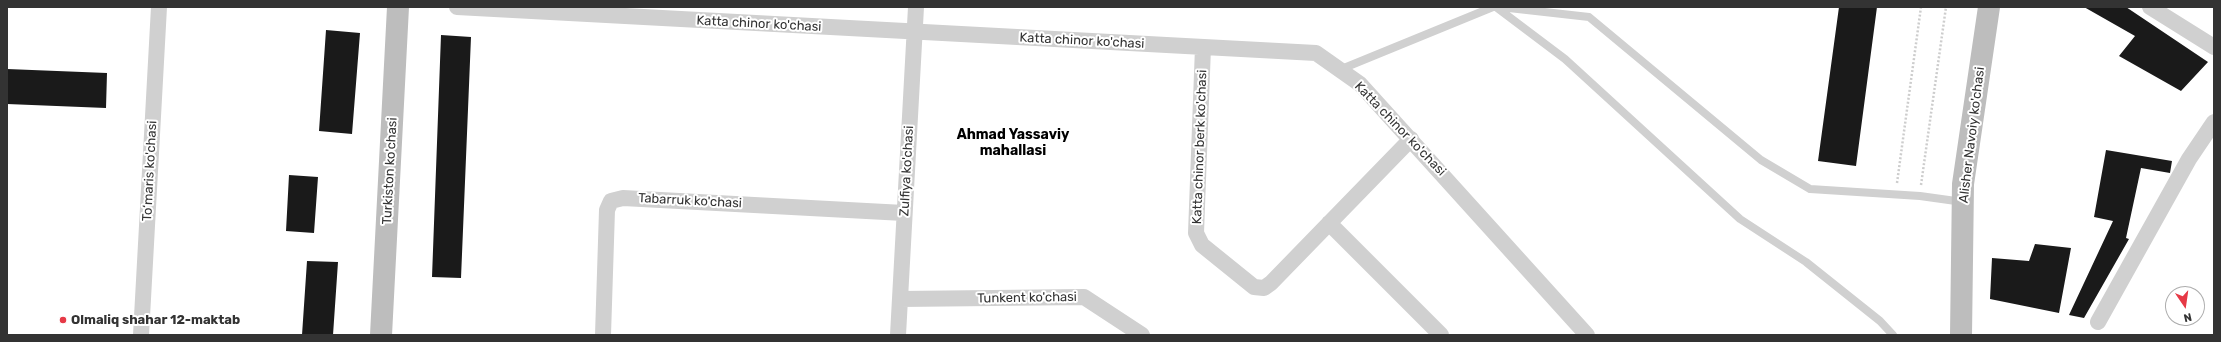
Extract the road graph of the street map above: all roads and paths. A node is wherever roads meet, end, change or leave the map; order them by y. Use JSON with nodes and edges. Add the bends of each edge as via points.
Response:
{"nodes":[{"id":1,"x":159,"y":7,"type":"edge"},
{"id":2,"x":398,"y":7,"type":"edge"},
{"id":3,"x":456,"y":7,"type":"edge"},
{"id":4,"x":916,"y":7,"type":"edge"},
{"id":5,"x":1494,"y":7,"type":"edge"},
{"id":6,"x":1500,"y":7,"type":"edge"},
{"id":7,"x":1921,"y":7,"type":"edge"},
{"id":8,"x":1946,"y":7,"type":"edge"},
{"id":9,"x":1989,"y":7,"type":"edge"},
{"id":10,"x":2150,"y":7,"type":"edge"},
{"id":11,"x":914,"y":32,"type":"junction"},
{"id":12,"x":1203,"y":47,"type":"junction"},
{"id":13,"x":2214,"y":47,"type":"edge"},
{"id":14,"x":1340,"y":70,"type":"junction"},
{"id":15,"x":2214,"y":122,"type":"edge"},
{"id":16,"x":1411,"y":138,"type":"junction"},
{"id":17,"x":1895,"y":195,"type":"junction"},
{"id":18,"x":1920,"y":196,"type":"junction"},
{"id":19,"x":1963,"y":202,"type":"junction"},
{"id":20,"x":904,"y":213,"type":"junction"},
{"id":21,"x":1329,"y":223,"type":"junction"},
{"id":22,"x":900,"y":299,"type":"junction"},
{"id":23,"x":2098,"y":322,"type":"dead end"},
{"id":24,"x":141,"y":335,"type":"edge"},
{"id":25,"x":381,"y":335,"type":"edge"},
{"id":26,"x":603,"y":335,"type":"edge"},
{"id":27,"x":898,"y":335,"type":"edge"},
{"id":28,"x":1142,"y":335,"type":"edge"},
{"id":29,"x":1441,"y":335,"type":"edge"},
{"id":30,"x":1587,"y":335,"type":"edge"},
{"id":31,"x":1893,"y":335,"type":"edge"},
{"id":32,"x":1961,"y":335,"type":"edge"}],
"edges":[{"from":1,"to":24,"type":"street","name":"To‘maris ko'chasi"},
{"from":2,"to":25,"type":"street","name":"Turkiston ko'chasi"},
{"from":3,"to":11,"type":"street","name":"Katta chinor ko'chasi"},
{"from":4,"to":11,"type":"street","name":"Zulfiya ko'chasi"},
{"from":5,"to":14,"type":"lane"},
{"from":5,"to":31,"type":"lane","via":[[1565,59],[1740,219],[1806,262],[1880,321]]},
{"from":6,"to":17,"type":"lane","via":[[1589,17],[1761,160],[1810,189]]},
{"from":7,"to":17,"type":"path"},
{"from":8,"to":18,"type":"path"},
{"from":9,"to":19,"type":"street","name":"Alisher Navoiy ko'chasi","via":[[1963,184]]},
{"from":10,"to":13,"type":"street"},
{"from":11,"to":12,"type":"street","name":"Katta chinor ko'chasi"},
{"from":11,"to":20,"type":"street","name":"Zulfiya ko'chasi"},
{"from":12,"to":14,"type":"street","name":"Katta chinor ko'chasi","via":[[1316,53]]},
{"from":12,"to":21,"type":"street","name":"Katta chinor berk ko'chasi","via":[[1196,233],[1202,245],[1254,287],[1264,288],[1272,283]]},
{"from":14,"to":16,"type":"street","name":"Katta chinor ko'chasi","via":[[1360,84]]},
{"from":15,"to":23,"type":"street","via":[[2189,159]]},
{"from":16,"to":21,"type":"street","name":"Katta chinor berk ko'chasi"},
{"from":16,"to":30,"type":"street","name":"Katta chinor ko'chasi"},
{"from":17,"to":18,"type":"lane"},
{"from":18,"to":19,"type":"lane"},
{"from":19,"to":32,"type":"street","name":"Alisher Navoiy ko'chasi"},
{"from":20,"to":22,"type":"street","name":"Zulfiya ko'chasi"},
{"from":20,"to":26,"type":"street","name":"Tabarruk ko'chasi","via":[[623,198],[612,201],[607,210]]},
{"from":21,"to":29,"type":"street"},
{"from":22,"to":27,"type":"street","name":"Zulfiya ko'chasi"},
{"from":22,"to":28,"type":"street","name":"Tunkent ko'chasi","via":[[1084,297]]}]}
